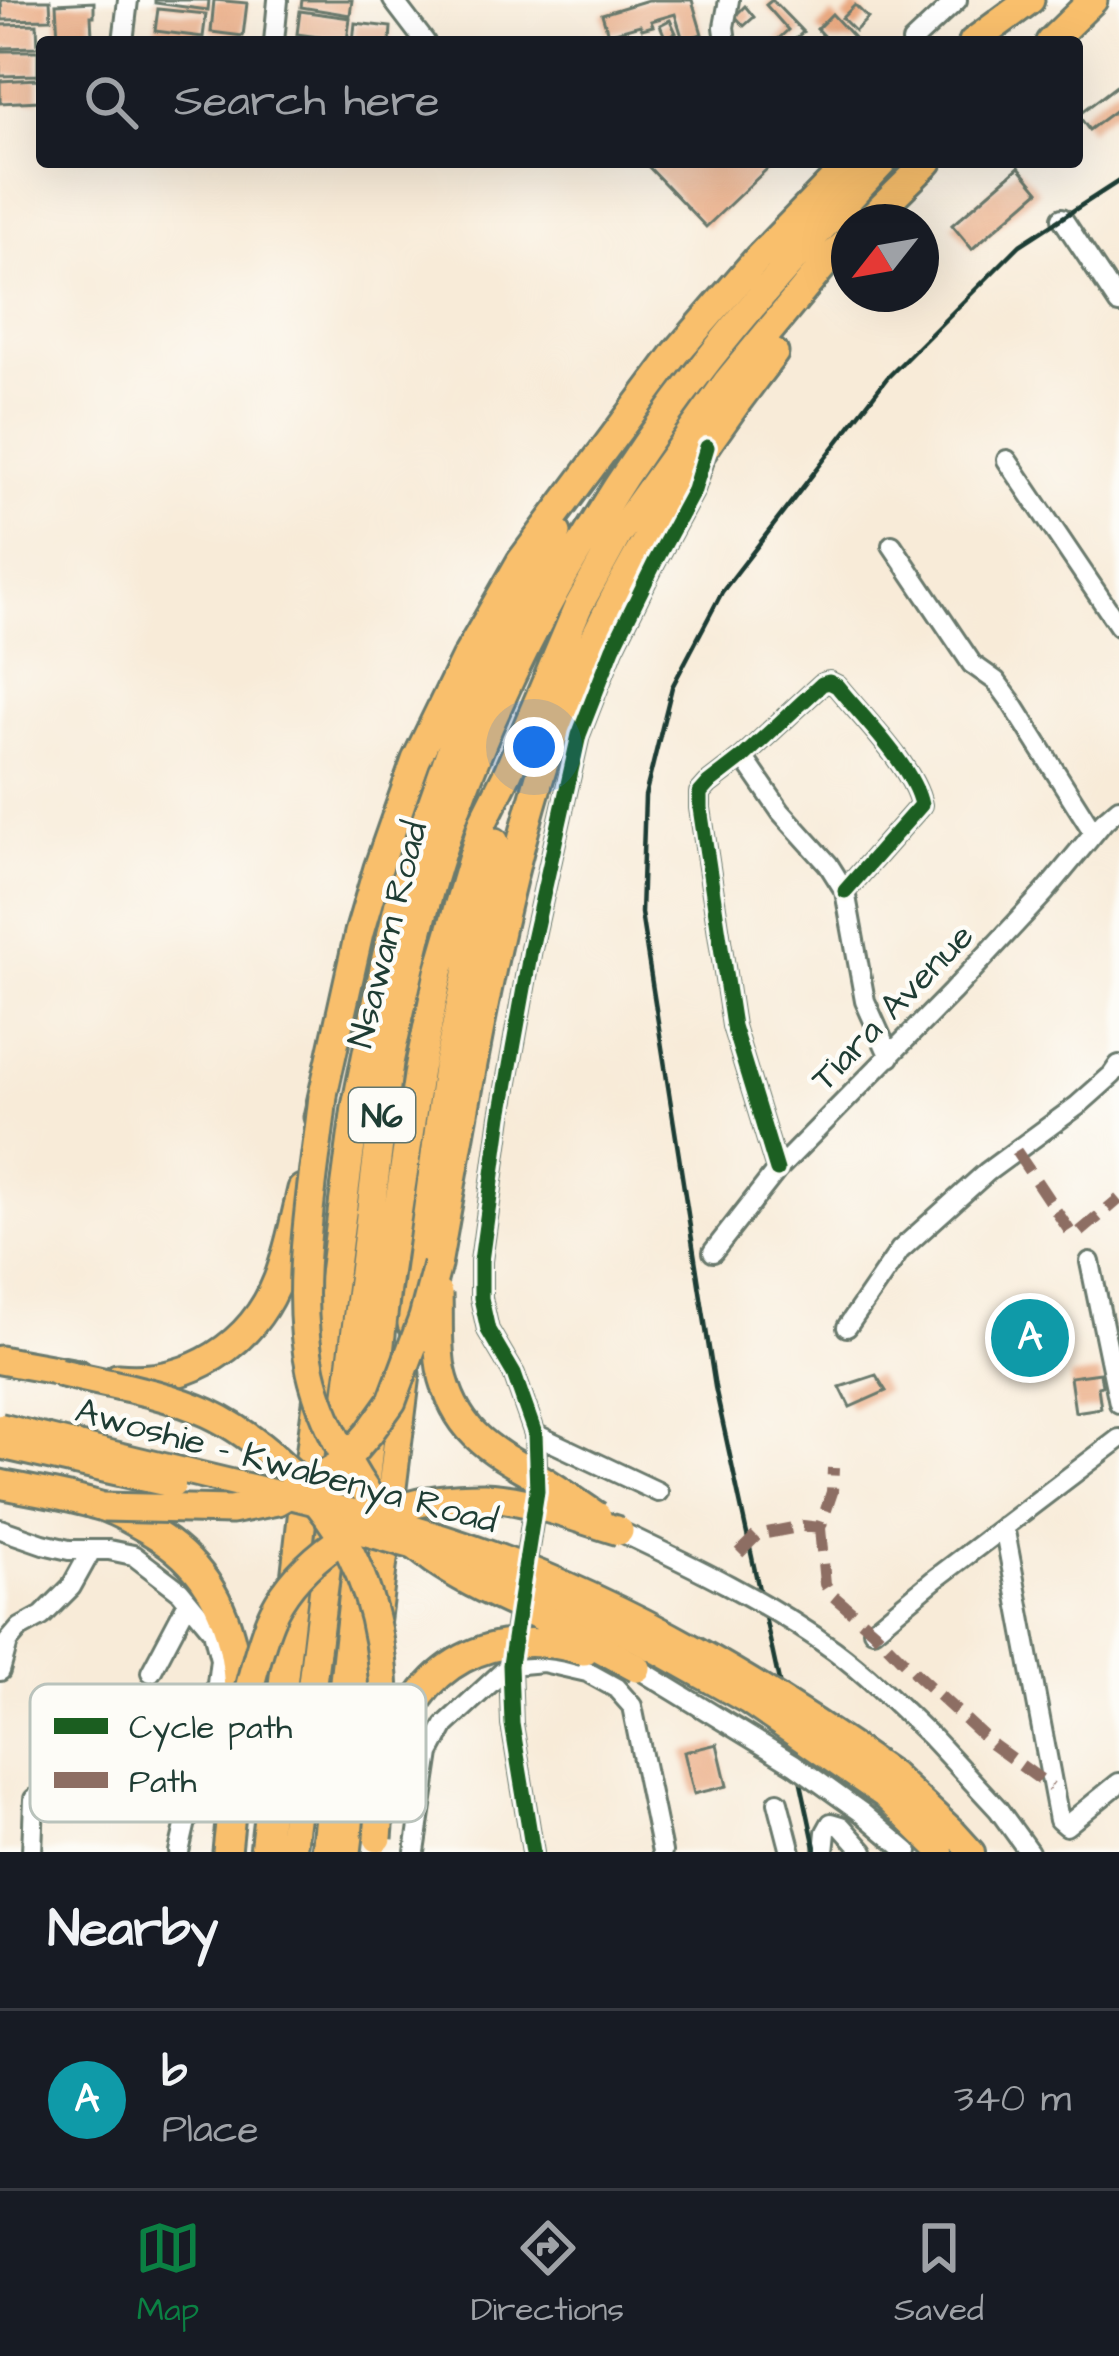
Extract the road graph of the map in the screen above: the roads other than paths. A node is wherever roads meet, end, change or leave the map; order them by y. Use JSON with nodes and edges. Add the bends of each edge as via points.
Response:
{"nodes":[{"id":1,"x":128,"y":0,"type":"edge"},
{"id":2,"x":278,"y":0,"type":"edge"},
{"id":3,"x":393,"y":0,"type":"edge"},
{"id":4,"x":729,"y":0,"type":"edge"},
{"id":5,"x":957,"y":0,"type":"edge"},
{"id":6,"x":1033,"y":0,"type":"edge"},
{"id":7,"x":1093,"y":0,"type":"edge"},
{"id":8,"x":124,"y":36,"type":"edge"},
{"id":9,"x":275,"y":36,"type":"edge"},
{"id":10,"x":420,"y":36,"type":"edge"},
{"id":11,"x":725,"y":36,"type":"edge"},
{"id":12,"x":918,"y":36,"type":"edge"},
{"id":13,"x":982,"y":36,"type":"edge"},
{"id":14,"x":1002,"y":36,"type":"edge"},
{"id":15,"x":1056,"y":36,"type":"edge"},
{"id":16,"x":842,"y":168,"type":"edge"},
{"id":17,"x":878,"y":168,"type":"edge"},
{"id":18,"x":924,"y":168,"type":"edge"},
{"id":19,"x":925,"y":168,"type":"edge"},
{"id":20,"x":886,"y":204,"type":"edge"},
{"id":21,"x":896,"y":204,"type":"edge"},
{"id":22,"x":1062,"y":218,"type":"dead end"},
{"id":23,"x":831,"y":257,"type":"edge"},
{"id":24,"x":831,"y":282,"type":"edge"},
{"id":25,"x":1119,"y":304,"type":"edge"},
{"id":26,"x":706,"y":447,"type":"junction"},
{"id":27,"x":1006,"y":460,"type":"dead end"},
{"id":28,"x":585,"y":476,"type":"junction"},
{"id":29,"x":892,"y":545,"type":"dead end"},
{"id":30,"x":1119,"y":626,"type":"edge"},
{"id":31,"x":743,"y":757,"type":"junction"},
{"id":32,"x":508,"y":772,"type":"junction"},
{"id":33,"x":1119,"y":808,"type":"edge"},
{"id":34,"x":1094,"y":833,"type":"junction"},
{"id":35,"x":844,"y":891,"type":"junction"},
{"id":36,"x":890,"y":1057,"type":"junction"},
{"id":37,"x":1119,"y":1064,"type":"edge"},
{"id":38,"x":323,"y":1096,"type":"junction"},
{"id":39,"x":778,"y":1170,"type":"junction"},
{"id":40,"x":713,"y":1252,"type":"dead end"},
{"id":41,"x":1090,"y":1262,"type":"dead end"},
{"id":42,"x":436,"y":1265,"type":"junction"},
{"id":43,"x":847,"y":1327,"type":"dead end"},
{"id":44,"x":0,"y":1360,"type":"edge"},
{"id":45,"x":58,"y":1372,"type":"junction"},
{"id":46,"x":1119,"y":1403,"type":"edge"},
{"id":47,"x":0,"y":1426,"type":"edge"},
{"id":48,"x":535,"y":1434,"type":"junction"},
{"id":49,"x":1119,"y":1439,"type":"edge"},
{"id":50,"x":0,"y":1446,"type":"edge"},
{"id":51,"x":0,"y":1484,"type":"edge"},
{"id":52,"x":658,"y":1492,"type":"dead end"},
{"id":53,"x":103,"y":1507,"type":"junction"},
{"id":54,"x":1004,"y":1526,"type":"junction"},
{"id":55,"x":0,"y":1528,"type":"edge"},
{"id":56,"x":619,"y":1531,"type":"junction"},
{"id":57,"x":92,"y":1551,"type":"junction"},
{"id":58,"x":188,"y":1602,"type":"junction"},
{"id":59,"x":873,"y":1630,"type":"dead end"},
{"id":60,"x":509,"y":1665,"type":"junction"},
{"id":61,"x":638,"y":1668,"type":"junction"},
{"id":62,"x":0,"y":1671,"type":"edge"},
{"id":63,"x":151,"y":1672,"type":"dead end"},
{"id":64,"x":216,"y":1684,"type":"edge"},
{"id":65,"x":237,"y":1684,"type":"edge"},
{"id":66,"x":252,"y":1684,"type":"edge"},
{"id":67,"x":283,"y":1684,"type":"edge"},
{"id":68,"x":312,"y":1684,"type":"edge"},
{"id":69,"x":344,"y":1684,"type":"edge"},
{"id":70,"x":368,"y":1684,"type":"edge"},
{"id":71,"x":383,"y":1684,"type":"edge"},
{"id":72,"x":426,"y":1689,"type":"edge"},
{"id":73,"x":426,"y":1779,"type":"edge"},
{"id":74,"x":1119,"y":1783,"type":"edge"},
{"id":75,"x":888,"y":1785,"type":"junction"},
{"id":76,"x":778,"y":1802,"type":"dead end"},
{"id":77,"x":33,"y":1822,"type":"edge"},
{"id":78,"x":186,"y":1822,"type":"edge"},
{"id":79,"x":229,"y":1822,"type":"edge"},
{"id":80,"x":267,"y":1822,"type":"edge"},
{"id":81,"x":295,"y":1822,"type":"edge"},
{"id":82,"x":329,"y":1822,"type":"edge"},
{"id":83,"x":351,"y":1822,"type":"edge"},
{"id":84,"x":420,"y":1822,"type":"edge"},
{"id":85,"x":32,"y":1852,"type":"edge"},
{"id":86,"x":178,"y":1852,"type":"edge"},
{"id":87,"x":226,"y":1852,"type":"edge"},
{"id":88,"x":264,"y":1852,"type":"edge"},
{"id":89,"x":291,"y":1852,"type":"edge"},
{"id":90,"x":326,"y":1852,"type":"edge"},
{"id":91,"x":347,"y":1852,"type":"edge"},
{"id":92,"x":415,"y":1852,"type":"edge"},
{"id":93,"x":533,"y":1852,"type":"edge"},
{"id":94,"x":662,"y":1852,"type":"edge"},
{"id":95,"x":791,"y":1852,"type":"edge"},
{"id":96,"x":824,"y":1852,"type":"edge"},
{"id":97,"x":864,"y":1852,"type":"edge"},
{"id":98,"x":908,"y":1852,"type":"edge"},
{"id":99,"x":940,"y":1852,"type":"edge"},
{"id":100,"x":971,"y":1852,"type":"edge"},
{"id":101,"x":1029,"y":1852,"type":"edge"}],
"edges":[{"from":1,"to":8,"type":"street"},
{"from":2,"to":9,"type":"street"},
{"from":3,"to":10,"type":"street"},
{"from":4,"to":11,"type":"street"},
{"from":5,"to":12,"type":"street"},
{"from":6,"to":13,"type":"highway"},
{"from":6,"to":14,"type":"highway"},
{"from":7,"to":15,"type":"highway"},
{"from":16,"to":28,"type":"highway","via":[[676,353]]},
{"from":17,"to":68,"type":"highway","name":"Nsawam Road","number":"N6","via":[[736,326],[654,433],[512,672],[455,812],[389,1064]]},
{"from":18,"to":20,"type":"highway"},
{"from":19,"to":21,"type":"highway"},
{"from":22,"to":25,"type":"street"},
{"from":23,"to":32,"type":"highway","name":"Nsawam Road","number":"N6","via":[[727,382],[618,534]]},
{"from":24,"to":26,"type":"highway"},
{"from":26,"to":42,"type":"highway","via":[[593,641],[538,781],[483,1012]]},
{"from":26,"to":48,"type":"street","via":[[694,490],[613,648],[579,735],[501,1117],[481,1298]]},
{"from":27,"to":30,"type":"street"},
{"from":28,"to":38,"type":"highway","via":[[521,561],[416,760],[359,933]]},
{"from":28,"to":67,"type":"highway","via":[[458,730],[399,904],[356,1107]]},
{"from":29,"to":34,"type":"street","via":[[972,664],[1010,700]]},
{"from":31,"to":35,"type":"street"},
{"from":31,"to":35,"type":"street","via":[[829,682],[898,762],[920,806]]},
{"from":31,"to":39,"type":"street","via":[[700,793],[700,808],[733,1026]]},
{"from":32,"to":69,"type":"highway","name":"Nsawam Road","number":"N6","via":[[483,822],[418,1069]]},
{"from":32,"to":70,"type":"highway","via":[[447,1068]]},
{"from":33,"to":34,"type":"street","name":"Tiara Avenue"},
{"from":34,"to":36,"type":"street","name":"Tiara Avenue"},
{"from":35,"to":36,"type":"street","via":[[865,1001]]},
{"from":36,"to":39,"type":"street","name":"Tiara Avenue"},
{"from":37,"to":43,"type":"street","via":[[899,1250]]},
{"from":38,"to":45,"type":"highway","bridge":true,"via":[[291,1237],[252,1325],[228,1349],[165,1377]]},
{"from":38,"to":61,"type":"highway","bridge":true,"via":[[305,1340],[322,1409],[356,1479],[390,1524],[431,1558]]},
{"from":39,"to":40,"type":"street","name":"Tiara Avenue"},
{"from":41,"to":46,"type":"street"},
{"from":42,"to":53,"type":"highway","bridge":true,"via":[[392,1401],[343,1463],[277,1501],[231,1510]]},
{"from":42,"to":56,"type":"highway","bridge":true,"via":[[440,1363],[466,1426],[497,1456]]},
{"from":44,"to":45,"type":"highway"},
{"from":45,"to":71,"type":"highway","bridge":true,"via":[[207,1413],[278,1460],[323,1506],[363,1578]]},
{"from":47,"to":75,"type":"main road","name":"Awoshie - Kwabenya Road","bridge":true,"via":[[485,1552],[620,1607],[764,1688]]},
{"from":48,"to":52,"type":"street"},
{"from":48,"to":60,"type":"street","via":[[536,1491]]},
{"from":49,"to":54,"type":"street"},
{"from":50,"to":75,"type":"main road","name":"Awoshie - Kwabenya Road","bridge":true,"via":[[444,1555],[640,1642]]},
{"from":51,"to":53,"type":"highway"},
{"from":53,"to":65,"type":"highway","bridge":true,"via":[[193,1562],[226,1620]]},
{"from":54,"to":59,"type":"street"},
{"from":54,"to":74,"type":"street","via":[[1059,1820],[1066,1826]]},
{"from":55,"to":57,"type":"street"},
{"from":56,"to":66,"type":"highway","bridge":true,"via":[[488,1497],[405,1507],[336,1544],[288,1590]]},
{"from":56,"to":101,"type":"street","bridge":true,"via":[[714,1576],[834,1650],[932,1738]]},
{"from":57,"to":58,"type":"street","via":[[133,1555]]},
{"from":57,"to":62,"type":"street","via":[[70,1587],[8,1642]]},
{"from":58,"to":63,"type":"street"},
{"from":58,"to":64,"type":"street","via":[[213,1631]]},
{"from":60,"to":73,"type":"street","via":[[445,1724]]},
{"from":60,"to":93,"type":"street"},
{"from":60,"to":94,"type":"street","via":[[543,1662],[587,1672],[632,1706]]},
{"from":61,"to":72,"type":"highway","bridge":true,"via":[[527,1642],[462,1658]]},
{"from":61,"to":98,"type":"street","bridge":true,"via":[[794,1764]]},
{"from":75,"to":99,"type":"main road","name":"Awoshie - Kwabenya Road"},
{"from":75,"to":100,"type":"main road","name":"Awoshie - Kwabenya Road"},
{"from":76,"to":95,"type":"street"},
{"from":77,"to":85,"type":"street"},
{"from":78,"to":86,"type":"street"},
{"from":79,"to":87,"type":"highway"},
{"from":80,"to":88,"type":"highway"},
{"from":81,"to":89,"type":"highway","name":"Nsawam Road","number":"N6"},
{"from":82,"to":90,"type":"highway","name":"Nsawam Road","number":"N6"},
{"from":83,"to":91,"type":"highway"},
{"from":84,"to":92,"type":"street"},
{"from":96,"to":97,"type":"street","via":[[832,1823]]}]}
